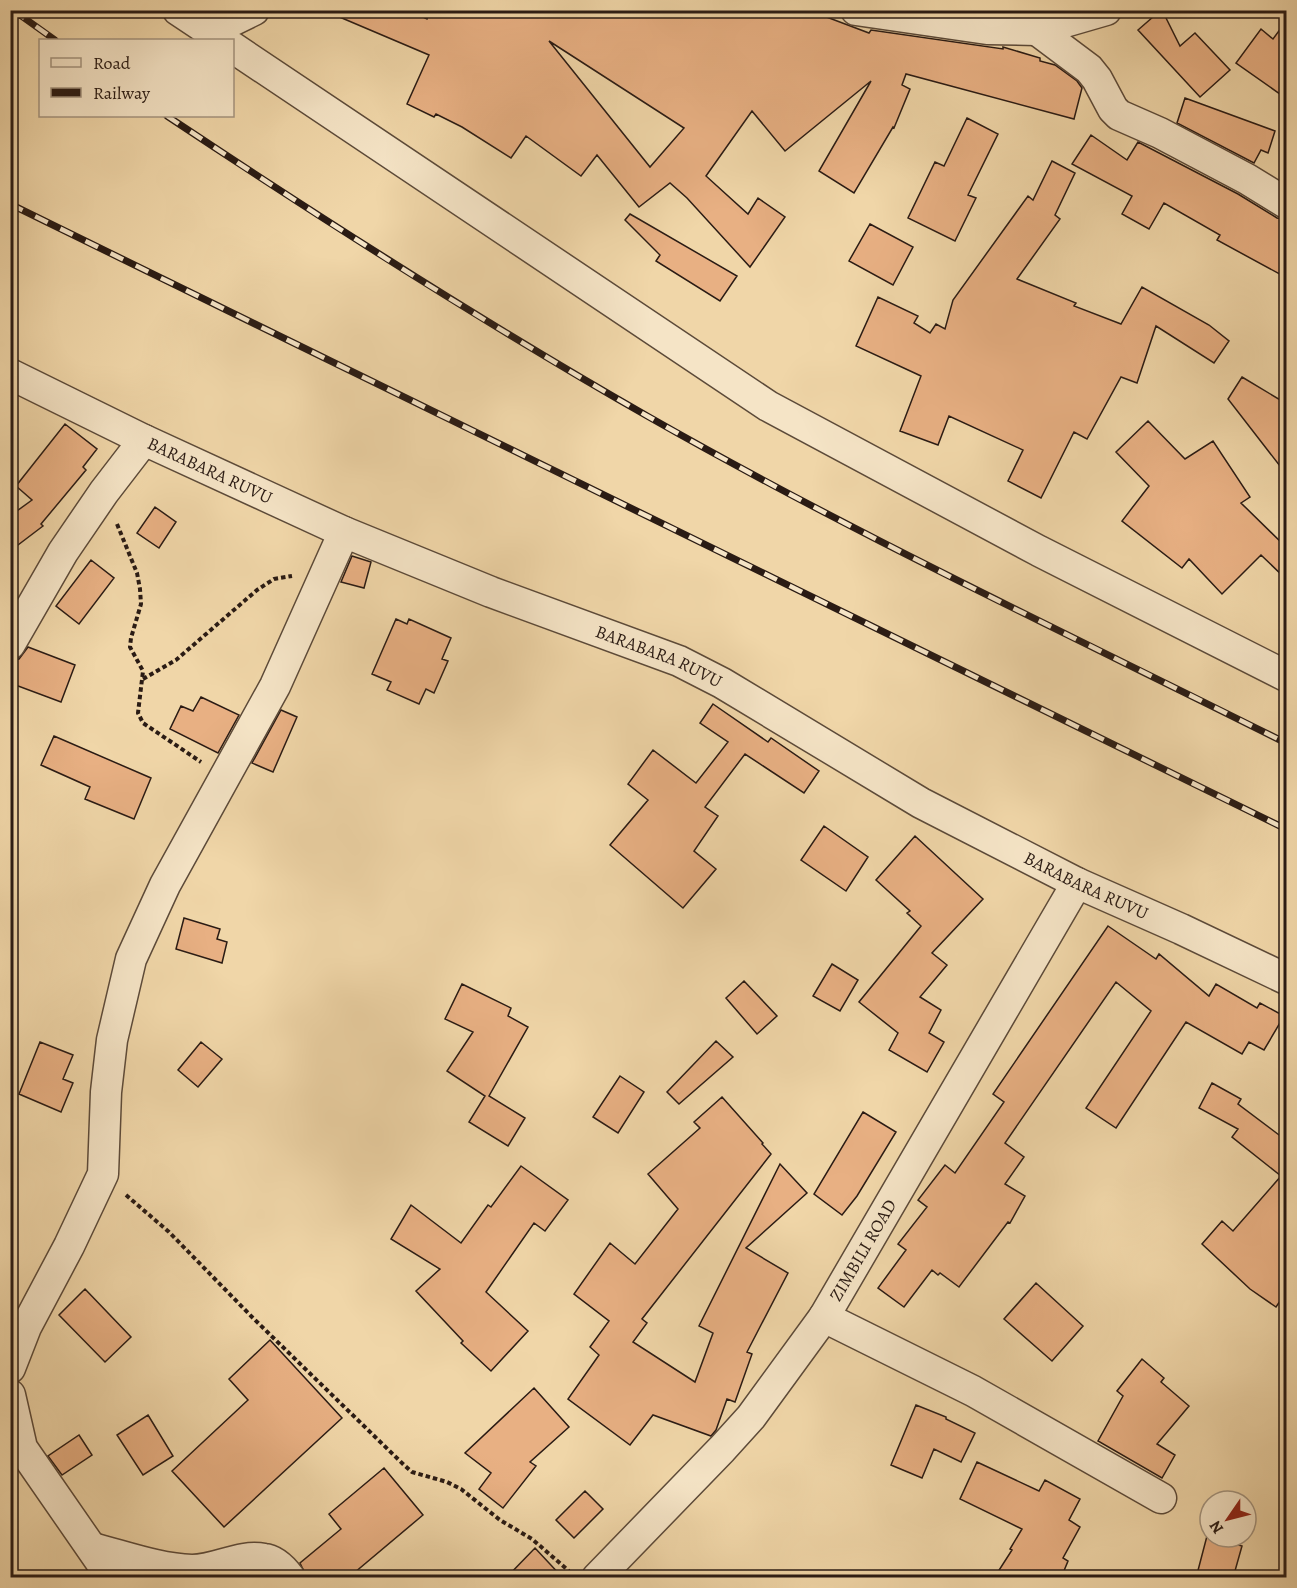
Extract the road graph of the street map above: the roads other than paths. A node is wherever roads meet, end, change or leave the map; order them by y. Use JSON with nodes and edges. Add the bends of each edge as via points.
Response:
{"nodes":[{"id":1,"x":178,"y":10,"type":"edge"},
{"id":2,"x":254,"y":10,"type":"edge"},
{"id":3,"x":856,"y":10,"type":"edge"},
{"id":4,"x":1107,"y":10,"type":"edge"},
{"id":5,"x":1037,"y":30,"type":"junction"},
{"id":6,"x":221,"y":39,"type":"edge"},
{"id":7,"x":223,"y":39,"type":"edge"},
{"id":8,"x":234,"y":48,"type":"edge"},
{"id":9,"x":1287,"y":203,"type":"edge"},
{"id":10,"x":10,"y":374,"type":"edge"},
{"id":11,"x":144,"y":440,"type":"junction"},
{"id":12,"x":344,"y":532,"type":"junction"},
{"id":13,"x":10,"y":644,"type":"edge"},
{"id":14,"x":1287,"y":676,"type":"edge"},
{"id":15,"x":1077,"y":883,"type":"junction"},
{"id":16,"x":1287,"y":979,"type":"edge"},
{"id":17,"x":824,"y":1317,"type":"junction"},
{"id":18,"x":10,"y":1368,"type":"edge"},
{"id":19,"x":10,"y":1395,"type":"edge"},
{"id":20,"x":16,"y":1449,"type":"edge"},
{"id":21,"x":1161,"y":1498,"type":"dead end"},
{"id":22,"x":92,"y":1548,"type":"junction"},
{"id":23,"x":112,"y":1578,"type":"edge"},
{"id":24,"x":290,"y":1578,"type":"edge"},
{"id":25,"x":597,"y":1578,"type":"edge"}],
"edges":[{"from":1,"to":6,"type":"street"},
{"from":2,"to":7,"type":"street"},
{"from":3,"to":5,"type":"street","via":[[987,29]]},
{"from":4,"to":5,"type":"street"},
{"from":5,"to":9,"type":"street","via":[[1089,69],[1119,115]]},
{"from":8,"to":14,"type":"street","via":[[768,406],[1039,551]]},
{"from":10,"to":11,"type":"street","name":"BARABARA RUVU"},
{"from":11,"to":12,"type":"street","name":"BARABARA RUVU"},
{"from":11,"to":13,"type":"street","via":[[63,552]]},
{"from":12,"to":15,"type":"street","name":"BARABARA RUVU","via":[[491,592],[679,661],[921,803]]},
{"from":12,"to":18,"type":"street","via":[[275,686],[165,885],[131,959],[112,1040],[103,1174],[26,1327]]},
{"from":15,"to":16,"type":"street","name":"BARABARA RUVU"},
{"from":15,"to":17,"type":"street","name":"ZIMBILI ROAD"},
{"from":17,"to":21,"type":"street","via":[[973,1390]]},
{"from":17,"to":25,"type":"street","name":"ZIMBILI ROAD","via":[[751,1417]]},
{"from":19,"to":20,"type":"street"},
{"from":20,"to":22,"type":"street"},
{"from":22,"to":23,"type":"street"},
{"from":22,"to":24,"type":"street","via":[[192,1570],[250,1557],[268,1559]]}]}
